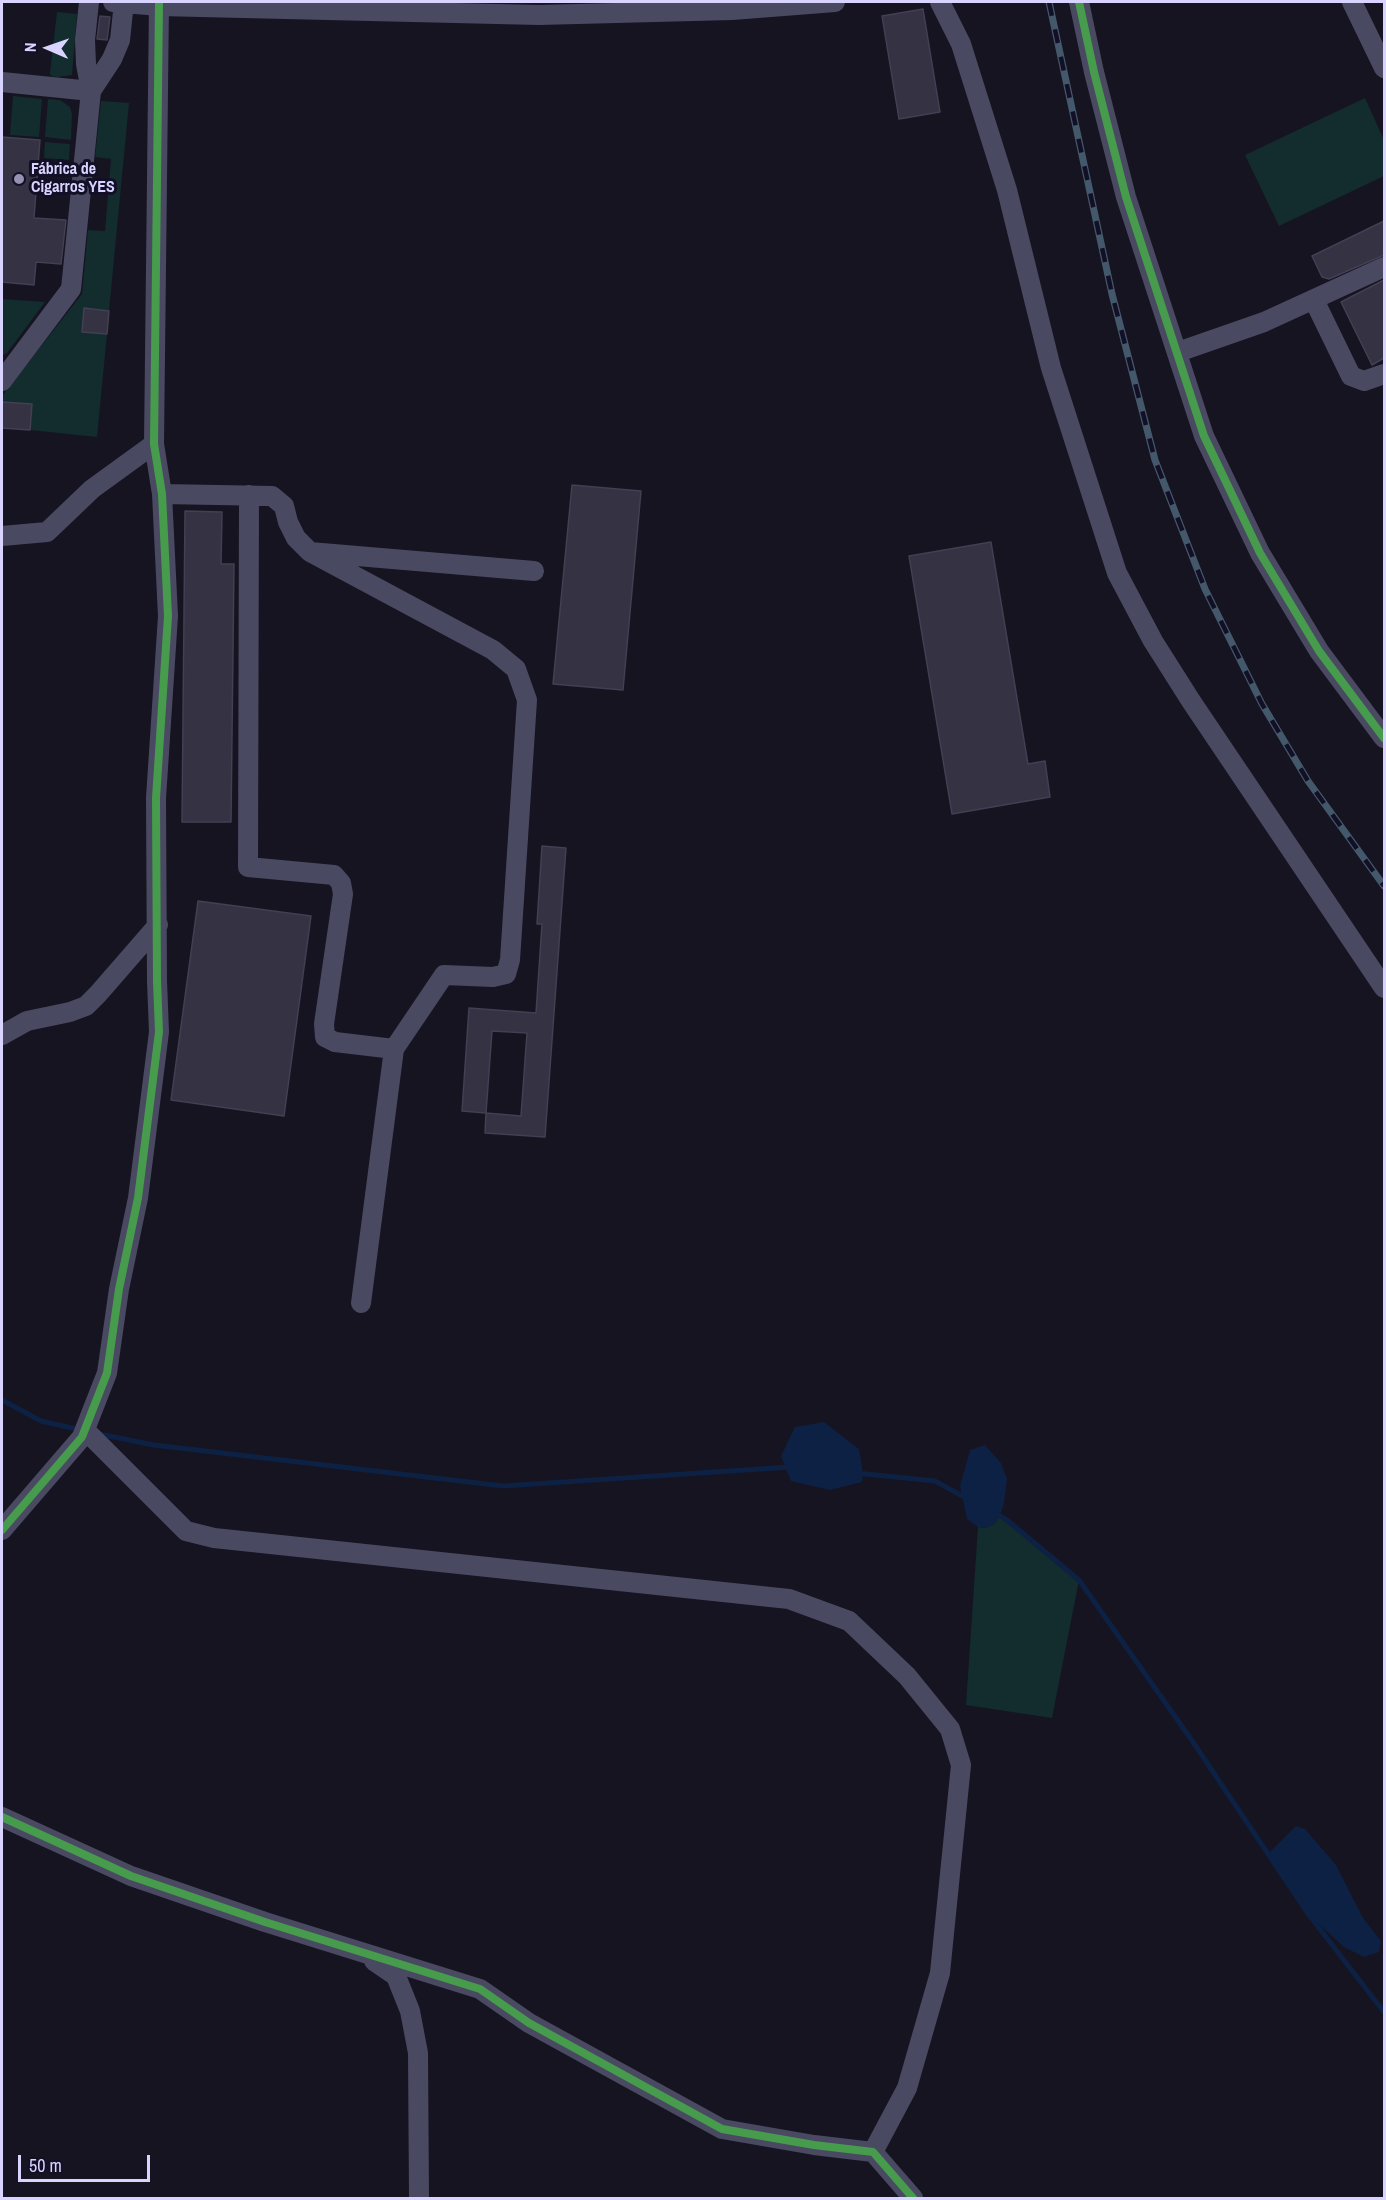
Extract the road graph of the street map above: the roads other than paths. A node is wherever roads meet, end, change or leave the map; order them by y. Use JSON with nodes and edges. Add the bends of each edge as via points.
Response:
{"nodes":[{"id":1,"x":89,"y":2,"type":"edge"},
{"id":2,"x":120,"y":2,"type":"edge"},
{"id":3,"x":835,"y":2,"type":"edge"},
{"id":4,"x":940,"y":2,"type":"edge"},
{"id":5,"x":1079,"y":2,"type":"edge"},
{"id":6,"x":1352,"y":2,"type":"edge"},
{"id":7,"x":159,"y":4,"type":"edge"},
{"id":8,"x":1384,"y":68,"type":"edge"},
{"id":9,"x":2,"y":82,"type":"edge"},
{"id":10,"x":91,"y":91,"type":"junction"},
{"id":11,"x":1384,"y":267,"type":"edge"},
{"id":12,"x":1314,"y":300,"type":"junction"},
{"id":13,"x":1178,"y":352,"type":"junction"},
{"id":14,"x":1384,"y":374,"type":"edge"},
{"id":15,"x":2,"y":381,"type":"edge"},
{"id":16,"x":154,"y":444,"type":"junction"},
{"id":17,"x":162,"y":494,"type":"junction"},
{"id":18,"x":249,"y":495,"type":"junction"},
{"id":19,"x":2,"y":536,"type":"edge"},
{"id":20,"x":310,"y":552,"type":"junction"},
{"id":21,"x":534,"y":571,"type":"dead end"},
{"id":22,"x":1384,"y":738,"type":"edge"},
{"id":23,"x":158,"y":925,"type":"junction"},
{"id":24,"x":1384,"y":988,"type":"edge"},
{"id":25,"x":2,"y":1035,"type":"edge"},
{"id":26,"x":394,"y":1048,"type":"junction"},
{"id":27,"x":361,"y":1303,"type":"dead end"},
{"id":28,"x":86,"y":1431,"type":"junction"},
{"id":29,"x":2,"y":1530,"type":"edge"},
{"id":30,"x":2,"y":1817,"type":"edge"},
{"id":31,"x":356,"y":1949,"type":"junction"},
{"id":32,"x":873,"y":2152,"type":"junction"},
{"id":33,"x":419,"y":2199,"type":"edge"},
{"id":34,"x":913,"y":2199,"type":"edge"}],
"edges":[{"from":1,"to":10,"type":"street","via":[[85,40]]},
{"from":2,"to":7,"type":"street"},
{"from":2,"to":10,"type":"street","via":[[120,40]]},
{"from":3,"to":7,"type":"street","via":[[732,10],[539,15]]},
{"from":4,"to":24,"type":"street","via":[[961,44],[1007,190],[1051,368],[1117,573],[1191,701]]},
{"from":5,"to":13,"type":"street","via":[[1126,197]]},
{"from":6,"to":8,"type":"street"},
{"from":7,"to":16,"type":"street"},
{"from":9,"to":10,"type":"street"},
{"from":10,"to":15,"type":"street","via":[[71,289]]},
{"from":11,"to":12,"type":"street"},
{"from":12,"to":13,"type":"street"},
{"from":12,"to":14,"type":"street","via":[[1352,376],[1364,381]]},
{"from":13,"to":22,"type":"street","via":[[1204,436],[1260,553],[1319,651]]},
{"from":16,"to":17,"type":"street"},
{"from":16,"to":19,"type":"street","via":[[92,489],[47,532]]},
{"from":17,"to":18,"type":"street"},
{"from":17,"to":23,"type":"street","via":[[168,616],[156,798]]},
{"from":18,"to":20,"type":"street","via":[[272,496],[284,506],[296,538]]},
{"from":18,"to":26,"type":"street","via":[[248,867],[334,875],[341,883],[343,894],[325,1037],[335,1042]]},
{"from":20,"to":21,"type":"street"},
{"from":20,"to":26,"type":"street","via":[[493,650],[516,669],[527,700],[506,974],[444,975]]},
{"from":23,"to":25,"type":"street","via":[[86,1006],[27,1021]]},
{"from":23,"to":28,"type":"street","via":[[159,1032],[139,1187],[107,1373]]},
{"from":26,"to":27,"type":"street"},
{"from":28,"to":29,"type":"street"},
{"from":28,"to":32,"type":"street","via":[[186,1531],[214,1538],[789,1599],[849,1621],[907,1676],[950,1729],[961,1766],[940,1973],[908,2088]]},
{"from":30,"to":31,"type":"street","via":[[130,1876]]},
{"from":31,"to":32,"type":"street","via":[[480,1989],[529,2023],[722,2129]]},
{"from":31,"to":33,"type":"street","via":[[396,1977],[410,2011],[418,2053]]},
{"from":32,"to":34,"type":"street"}]}
